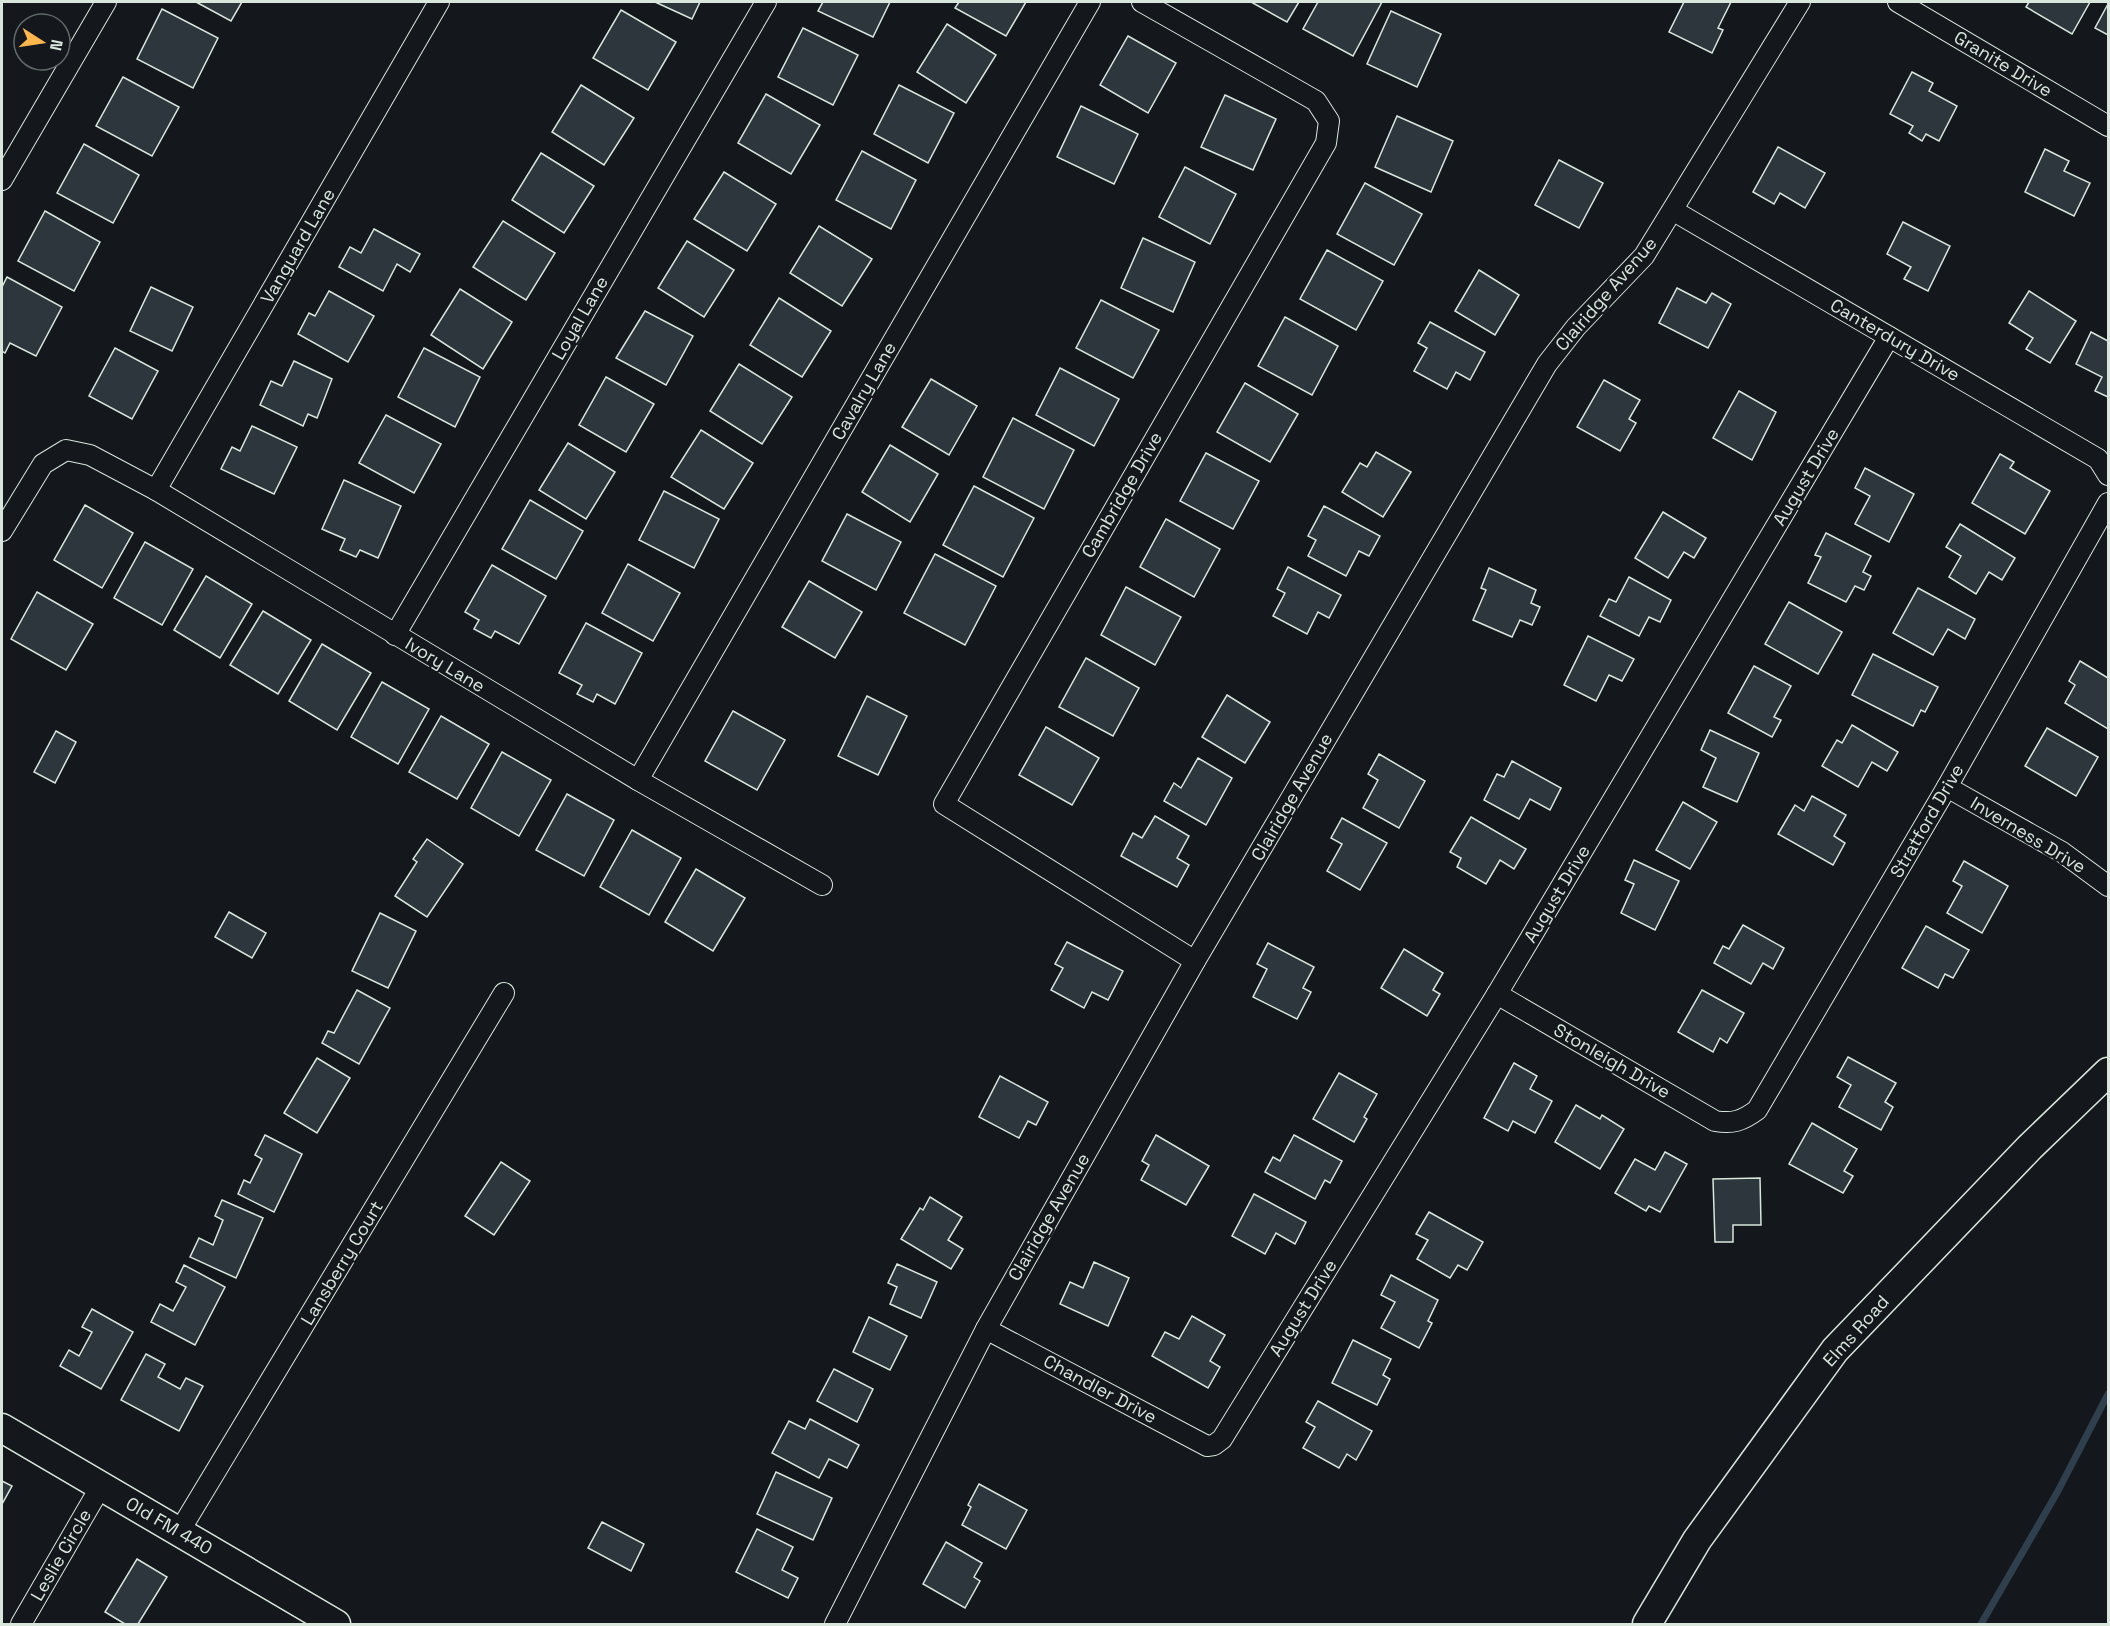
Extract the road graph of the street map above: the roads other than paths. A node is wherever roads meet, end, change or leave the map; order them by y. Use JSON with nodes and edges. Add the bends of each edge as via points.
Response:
{"nodes":[{"id":1,"x":106,"y":2,"type":"edge"},
{"id":2,"x":439,"y":2,"type":"edge"},
{"id":3,"x":766,"y":2,"type":"edge"},
{"id":4,"x":1090,"y":2,"type":"edge"},
{"id":5,"x":1142,"y":2,"type":"edge"},
{"id":6,"x":1800,"y":2,"type":"edge"},
{"id":7,"x":1898,"y":2,"type":"edge"},
{"id":8,"x":2109,"y":126,"type":"edge"},
{"id":9,"x":2,"y":180,"type":"edge"},
{"id":10,"x":1674,"y":211,"type":"junction"},
{"id":11,"x":1889,"y":337,"type":"junction"},
{"id":12,"x":2109,"y":475,"type":"edge"},
{"id":13,"x":156,"y":490,"type":"junction"},
{"id":14,"x":2109,"y":503,"type":"edge"},
{"id":15,"x":2,"y":531,"type":"edge"},
{"id":16,"x":395,"y":635,"type":"junction"},
{"id":17,"x":638,"y":780,"type":"junction"},
{"id":18,"x":1947,"y":787,"type":"junction"},
{"id":19,"x":822,"y":885,"type":"dead end"},
{"id":20,"x":2109,"y":886,"type":"edge"},
{"id":21,"x":1195,"y":961,"type":"junction"},
{"id":22,"x":504,"y":993,"type":"dead end"},
{"id":23,"x":1497,"y":994,"type":"junction"},
{"id":24,"x":2109,"y":1072,"type":"edge"},
{"id":25,"x":1730,"y":1124,"type":"joint"},
{"id":26,"x":986,"y":1329,"type":"junction"},
{"id":27,"x":2,"y":1428,"type":"edge"},
{"id":28,"x":1214,"y":1445,"type":"joint"},
{"id":29,"x":101,"y":1486,"type":"junction"},
{"id":30,"x":179,"y":1532,"type":"junction"},
{"id":31,"x":21,"y":1624,"type":"edge"},
{"id":32,"x":336,"y":1624,"type":"edge"},
{"id":33,"x":835,"y":1624,"type":"edge"},
{"id":34,"x":1647,"y":1624,"type":"edge"}],
"edges":[{"from":1,"to":9,"type":"street"},
{"from":2,"to":13,"type":"street","name":"Vanguard Lane"},
{"from":3,"to":16,"type":"street","name":"Loyal Lane"},
{"from":4,"to":17,"type":"street","name":"Cavalry Lane"},
{"from":5,"to":21,"type":"street","name":"Cambridge Drive","via":[[1316,101],[1329,121],[1326,143],[944,804]]},
{"from":6,"to":10,"type":"street","name":"Clairidge Avenue"},
{"from":7,"to":8,"type":"street","name":"Granite Drive"},
{"from":10,"to":11,"type":"street","name":"Canterdury Drive"},
{"from":10,"to":21,"type":"street","name":"Clairidge Avenue","via":[[1644,256],[1576,327],[1547,364]]},
{"from":11,"to":12,"type":"street","name":"Canterdury Drive","via":[[2098,459]]},
{"from":11,"to":23,"type":"street","name":"August Drive"},
{"from":13,"to":15,"type":"street","name":"Ivory Lane","via":[[90,455],[66,450],[43,464]]},
{"from":13,"to":16,"type":"street","name":"Ivory Lane"},
{"from":14,"to":18,"type":"street","name":"Stratford Drive"},
{"from":16,"to":17,"type":"street","name":"Ivory Lane"},
{"from":17,"to":19,"type":"street","name":"Ivory Lane"},
{"from":18,"to":20,"type":"street","name":"Inverness Drive","via":[[2062,852]]},
{"from":18,"to":25,"type":"street","name":"Stratford Drive","via":[[1756,1110],[1742,1121]]},
{"from":21,"to":26,"type":"street","name":"Clairidge Avenue"},
{"from":22,"to":30,"type":"street","name":"Lansberry Court"},
{"from":23,"to":25,"type":"street","name":"Stonleigh Drive","via":[[1715,1121]]},
{"from":23,"to":28,"type":"street","name":"August Drive","via":[[1228,1429]]},
{"from":24,"to":34,"type":"main road","name":"Elms Road","via":[[2030,1147],[1835,1350],[1697,1540]]},
{"from":26,"to":28,"type":"street","name":"Chandler Drive","via":[[1207,1446]]},
{"from":26,"to":33,"type":"street","name":"Clairidge Avenue"},
{"from":27,"to":29,"type":"main road","name":"Old FM 440"},
{"from":29,"to":30,"type":"main road","name":"Old FM 440"},
{"from":29,"to":31,"type":"street","name":"Leslie Circle"},
{"from":30,"to":32,"type":"main road","name":"Old FM 440"}]}
